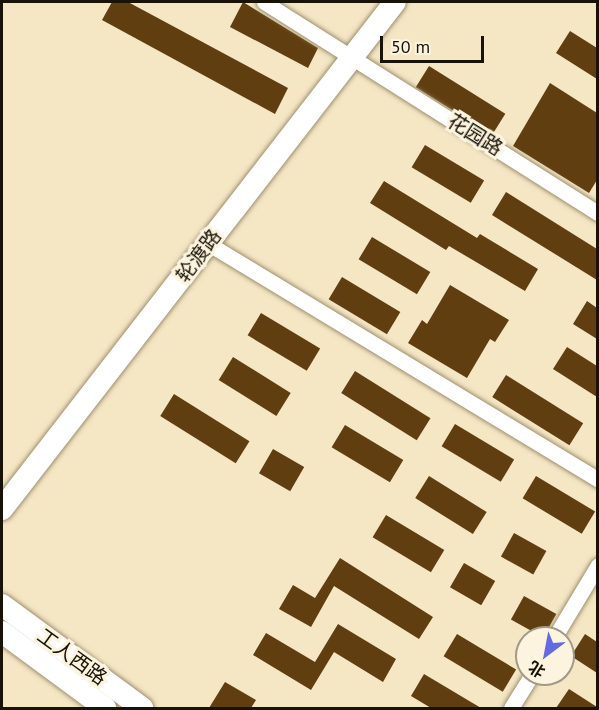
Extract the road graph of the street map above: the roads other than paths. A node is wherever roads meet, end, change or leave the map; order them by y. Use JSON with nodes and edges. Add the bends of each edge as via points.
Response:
{"nodes":[{"id":1,"x":264,"y":2,"type":"edge"},
{"id":2,"x":395,"y":2,"type":"edge"},
{"id":3,"x":352,"y":57,"type":"junction"},
{"id":4,"x":597,"y":213,"type":"edge"},
{"id":5,"x":208,"y":244,"type":"junction"},
{"id":6,"x":597,"y":480,"type":"edge"},
{"id":7,"x":2,"y":509,"type":"edge"},
{"id":8,"x":597,"y":565,"type":"edge"},
{"id":9,"x":2,"y":605,"type":"edge"},
{"id":10,"x":561,"y":626,"type":"edge"},
{"id":11,"x":2,"y":632,"type":"edge"},
{"id":12,"x":525,"y":686,"type":"edge"},
{"id":13,"x":105,"y":708,"type":"edge"},
{"id":14,"x":142,"y":708,"type":"edge"},
{"id":15,"x":511,"y":708,"type":"edge"}],
"edges":[{"from":1,"to":3,"type":"street","name":"花园路"},
{"from":2,"to":3,"type":"main road","name":"轮渡路"},
{"from":3,"to":4,"type":"street","name":"花园路"},
{"from":3,"to":5,"type":"main road","name":"轮渡路"},
{"from":5,"to":6,"type":"street"},
{"from":5,"to":7,"type":"main road","name":"轮渡路"},
{"from":8,"to":10,"type":"street"},
{"from":9,"to":14,"type":"main road","name":"工人西路"},
{"from":11,"to":13,"type":"main road","name":"工人西路"},
{"from":12,"to":15,"type":"street"}]}
